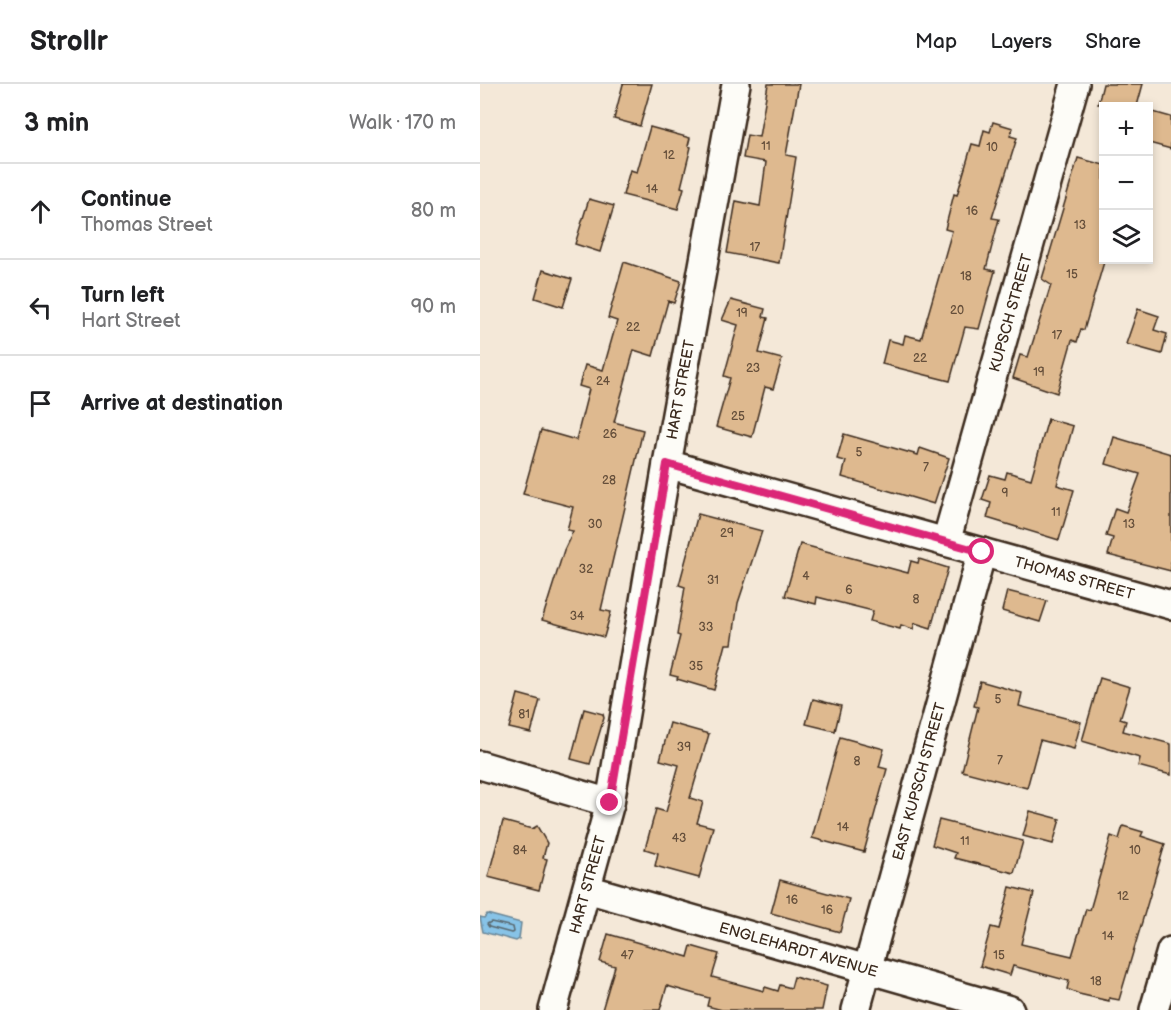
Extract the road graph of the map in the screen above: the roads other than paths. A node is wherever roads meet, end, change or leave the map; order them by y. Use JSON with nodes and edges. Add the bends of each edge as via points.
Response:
{"nodes":[{"id":1,"x":736,"y":84,"type":"edge"},
{"id":2,"x":1075,"y":84,"type":"edge"},
{"id":3,"x":667,"y":464,"type":"junction"},
{"id":4,"x":946,"y":542,"type":"junction"},
{"id":5,"x":982,"y":552,"type":"junction"},
{"id":6,"x":1171,"y":605,"type":"edge"},
{"id":7,"x":480,"y":765,"type":"edge"},
{"id":8,"x":610,"y":803,"type":"junction"},
{"id":9,"x":587,"y":889,"type":"junction"},
{"id":10,"x":1171,"y":951,"type":"edge"},
{"id":11,"x":867,"y":970,"type":"junction"},
{"id":12,"x":553,"y":1010,"type":"edge"},
{"id":13,"x":856,"y":1010,"type":"edge"},
{"id":14,"x":1010,"y":1010,"type":"edge"},
{"id":15,"x":1154,"y":1010,"type":"edge"}],
"edges":[{"from":1,"to":3,"type":"street","name":"HART STREET"},
{"from":2,"to":4,"type":"street","name":"KUPSCH STREET"},
{"from":3,"to":4,"type":"street","name":"THOMAS STREET"},
{"from":3,"to":8,"type":"street","name":"HART STREET"},
{"from":4,"to":5,"type":"street","name":"THOMAS STREET"},
{"from":5,"to":6,"type":"street","name":"THOMAS STREET"},
{"from":5,"to":11,"type":"street","name":"EAST KUPSCH STREET"},
{"from":7,"to":8,"type":"street"},
{"from":8,"to":9,"type":"street","name":"HART STREET"},
{"from":9,"to":11,"type":"street","name":"ENGLEHARDT AVENUE"},
{"from":9,"to":12,"type":"street","name":"HART STREET"},
{"from":10,"to":15,"type":"street"},
{"from":11,"to":13,"type":"street","name":"EAST KUPSCH STREET"},
{"from":11,"to":14,"type":"street","name":"ENGLEHARDT AVENUE"}]}
